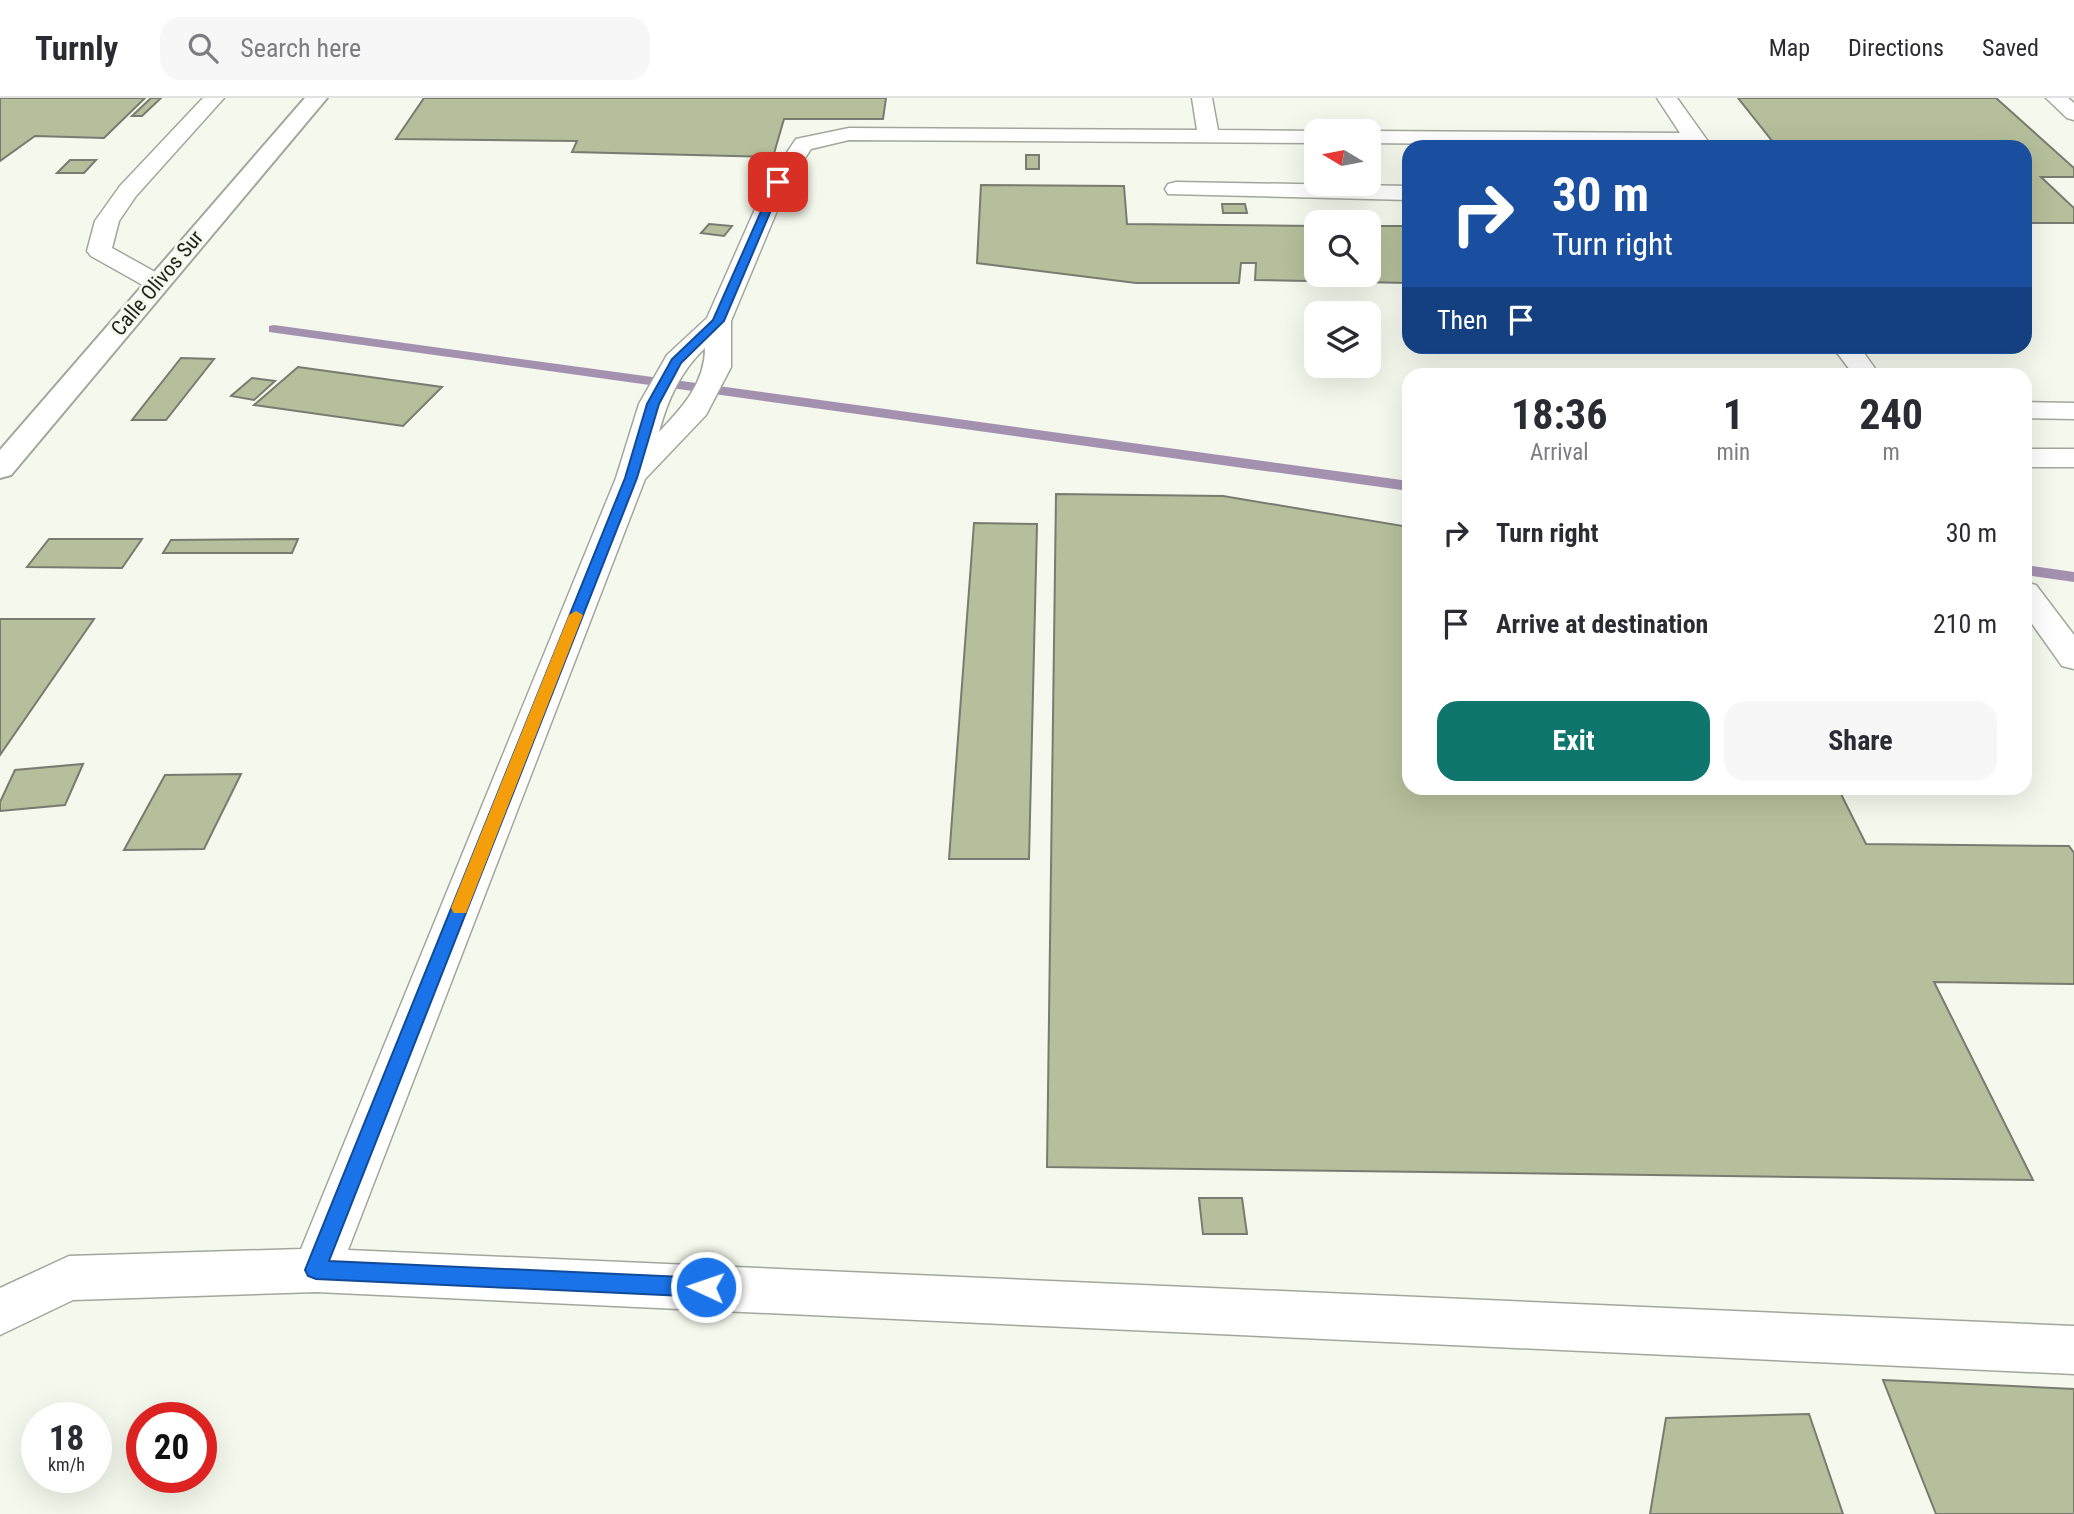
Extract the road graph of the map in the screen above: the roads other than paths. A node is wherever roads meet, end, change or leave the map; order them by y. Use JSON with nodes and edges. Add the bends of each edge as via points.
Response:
{"nodes":[{"id":1,"x":214,"y":98,"type":"edge"},
{"id":2,"x":316,"y":98,"type":"edge"},
{"id":3,"x":1202,"y":98,"type":"edge"},
{"id":4,"x":1667,"y":98,"type":"edge"},
{"id":5,"x":2056,"y":98,"type":"edge"},
{"id":6,"x":2074,"y":114,"type":"edge"},
{"id":7,"x":1208,"y":136,"type":"junction"},
{"id":8,"x":1304,"y":137,"type":"edge"},
{"id":9,"x":1381,"y":138,"type":"edge"},
{"id":10,"x":1421,"y":140,"type":"edge"},
{"id":11,"x":1696,"y":140,"type":"edge"},
{"id":12,"x":1176,"y":188,"type":"dead end"},
{"id":13,"x":1402,"y":194,"type":"edge"},
{"id":14,"x":157,"y":283,"type":"junction"},
{"id":15,"x":718,"y":321,"type":"junction"},
{"id":16,"x":696,"y":409,"type":"joint"},
{"id":17,"x":2032,"y":410,"type":"edge"},
{"id":18,"x":2074,"y":411,"type":"edge"},
{"id":19,"x":2032,"y":458,"type":"edge"},
{"id":20,"x":2074,"y":459,"type":"edge"},
{"id":21,"x":0,"y":469,"type":"edge"},
{"id":22,"x":631,"y":478,"type":"junction"},
{"id":23,"x":2032,"y":602,"type":"edge"},
{"id":24,"x":2074,"y":659,"type":"edge"},
{"id":25,"x":316,"y":1270,"type":"junction"},
{"id":26,"x":0,"y":1312,"type":"edge"},
{"id":27,"x":2074,"y":1350,"type":"edge"}],
"edges":[{"from":1,"to":14,"type":"lane","via":[[128,191],[107,221],[99,251]]},
{"from":2,"to":14,"type":"main road","name":"Calle Olivos Sur"},
{"from":3,"to":7,"type":"lane"},
{"from":4,"to":11,"type":"lane"},
{"from":5,"to":6,"type":"lane"},
{"from":7,"to":8,"type":"lane"},
{"from":7,"to":15,"type":"lane","via":[[849,134],[804,144],[778,182]]},
{"from":9,"to":10,"type":"lane"},
{"from":12,"to":13,"type":"lane"},
{"from":14,"to":21,"type":"main road","name":"Calle Olivos Sur"},
{"from":15,"to":16,"type":"lane","via":[[718,367]]},
{"from":15,"to":22,"type":"lane","via":[[676,361],[653,404]]},
{"from":16,"to":22,"type":"lane"},
{"from":17,"to":18,"type":"lane"},
{"from":19,"to":20,"type":"lane"},
{"from":22,"to":25,"type":"lane"},
{"from":23,"to":24,"type":"lane"},
{"from":25,"to":26,"type":"lane","via":[[69,1278]]},
{"from":25,"to":27,"type":"lane"}]}
